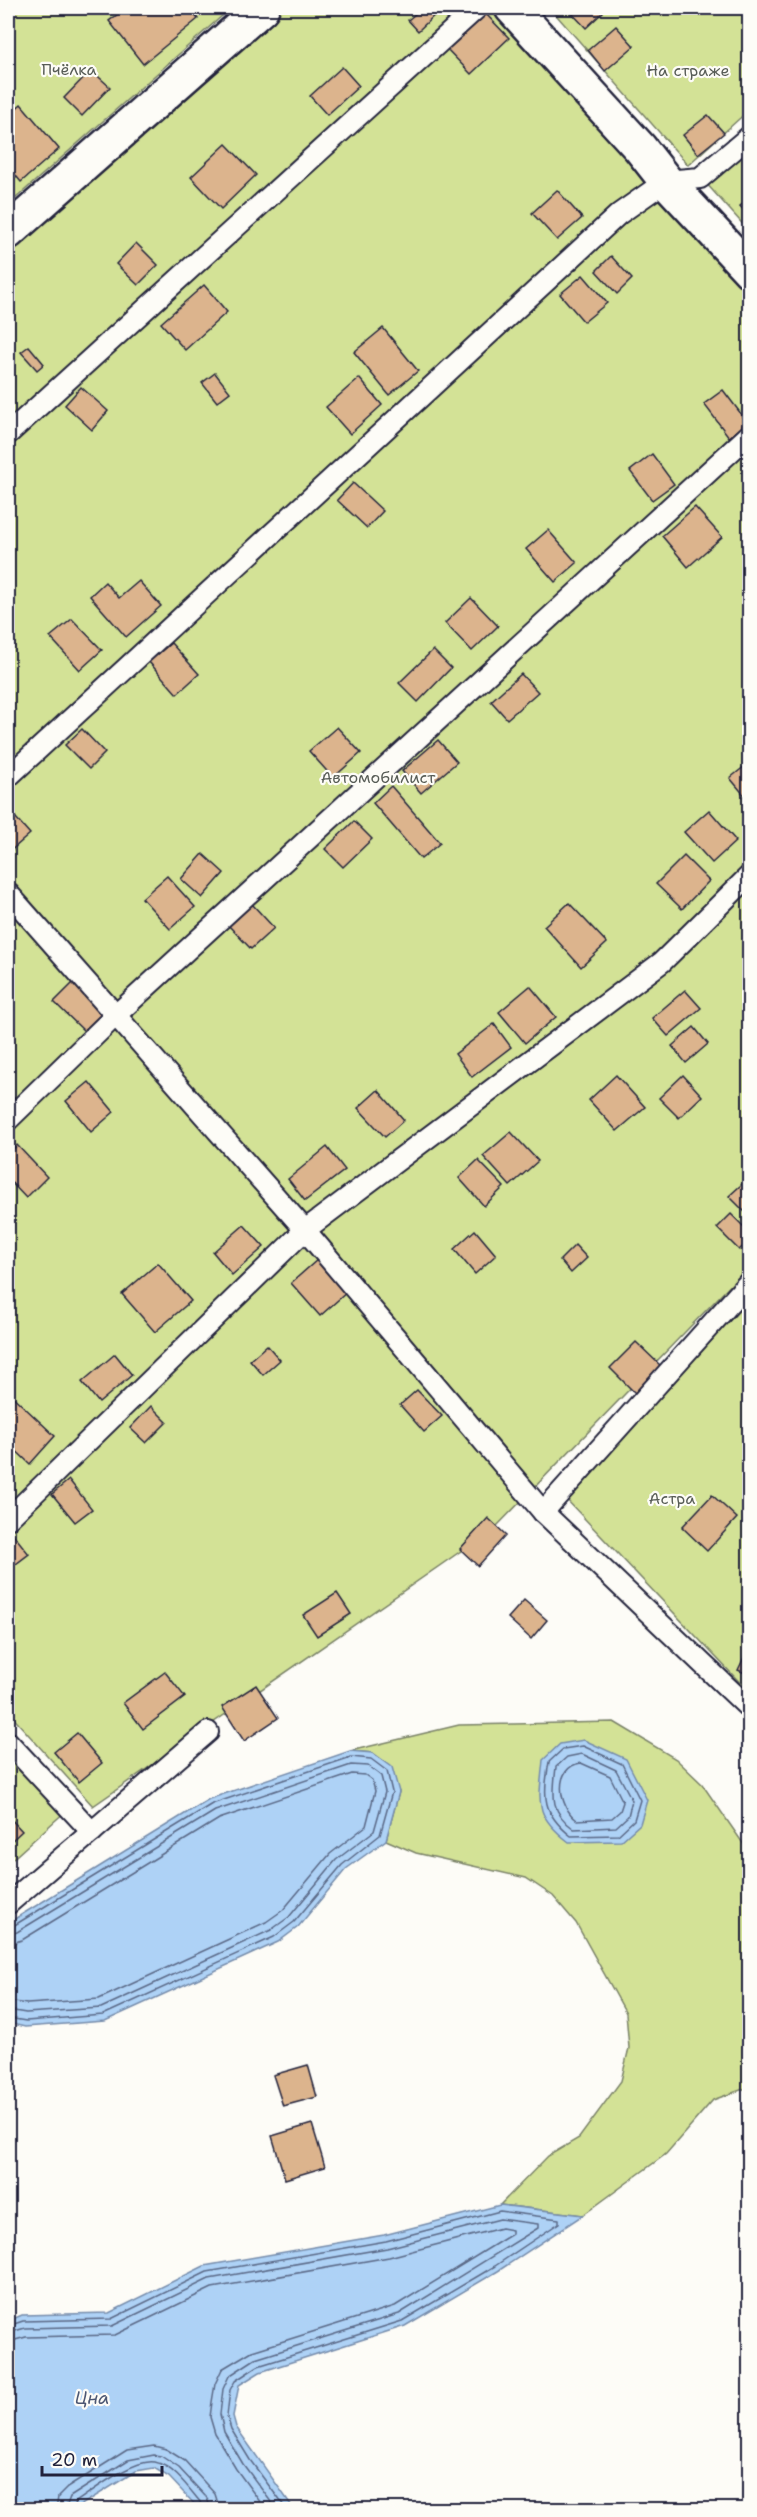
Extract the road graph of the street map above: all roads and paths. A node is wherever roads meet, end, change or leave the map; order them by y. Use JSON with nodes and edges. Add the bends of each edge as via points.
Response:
{"nodes":[{"id":1,"x":262,"y":8,"type":"edge"},
{"id":2,"x":477,"y":8,"type":"edge"},
{"id":3,"x":512,"y":8,"type":"edge"},
{"id":4,"x":750,"y":136,"type":"edge"},
{"id":5,"x":666,"y":181,"type":"junction"},
{"id":6,"x":8,"y":232,"type":"edge"},
{"id":7,"x":750,"y":271,"type":"edge"},
{"id":8,"x":8,"y":434,"type":"edge"},
{"id":9,"x":750,"y":434,"type":"edge"},
{"id":10,"x":8,"y":777,"type":"edge"},
{"id":11,"x":750,"y":875,"type":"edge"},
{"id":12,"x":8,"y":893,"type":"edge"},
{"id":13,"x":116,"y":1015,"type":"junction"},
{"id":14,"x":8,"y":1120,"type":"edge"},
{"id":15,"x":305,"y":1230,"type":"junction"},
{"id":16,"x":750,"y":1281,"type":"edge"},
{"id":17,"x":543,"y":1512,"type":"junction"},
{"id":18,"x":8,"y":1519,"type":"edge"},
{"id":19,"x":750,"y":1709,"type":"edge"},
{"id":20,"x":208,"y":1732,"type":"dead end"},
{"id":21,"x":8,"y":1742,"type":"edge"},
{"id":22,"x":92,"y":1832,"type":"junction"},
{"id":23,"x":8,"y":1904,"type":"edge"}],
"edges":[{"from":1,"to":6,"type":"street"},
{"from":2,"to":8,"type":"lane"},
{"from":3,"to":5,"type":"street"},
{"from":4,"to":5,"type":"lane","via":[[700,178]]},
{"from":5,"to":7,"type":"street"},
{"from":5,"to":10,"type":"lane","via":[[619,214]]},
{"from":9,"to":13,"type":"lane"},
{"from":11,"to":15,"type":"lane","via":[[662,962]]},
{"from":12,"to":13,"type":"lane"},
{"from":13,"to":14,"type":"lane"},
{"from":13,"to":15,"type":"lane"},
{"from":15,"to":17,"type":"lane"},
{"from":15,"to":18,"type":"lane"},
{"from":16,"to":17,"type":"lane"},
{"from":17,"to":19,"type":"lane"},
{"from":20,"to":22,"type":"lane"},
{"from":21,"to":22,"type":"lane"},
{"from":22,"to":23,"type":"lane"}]}
